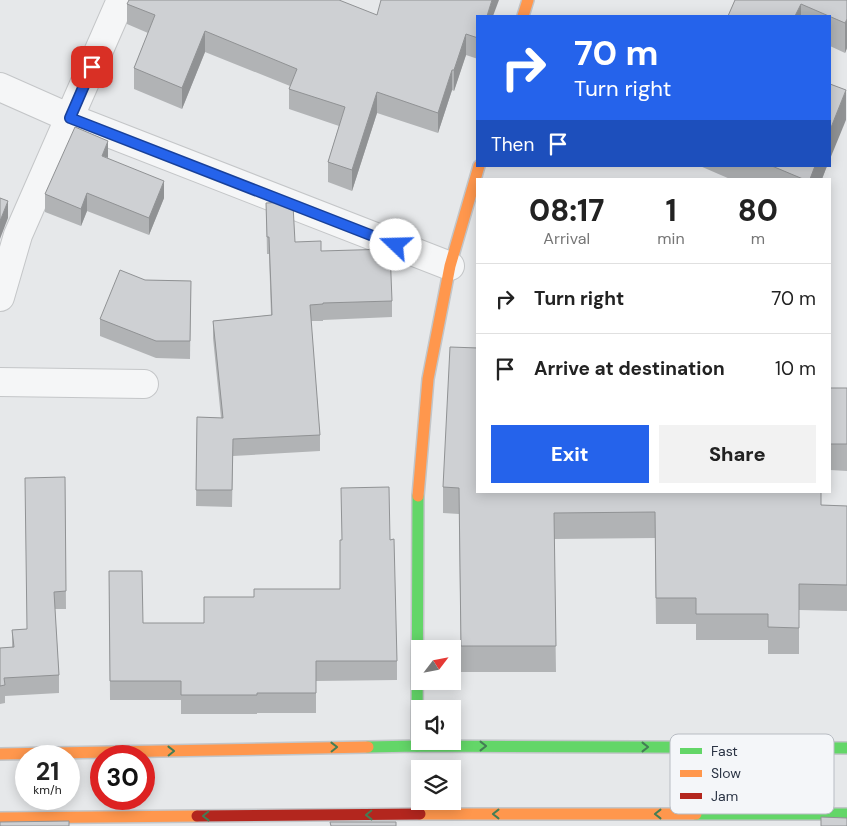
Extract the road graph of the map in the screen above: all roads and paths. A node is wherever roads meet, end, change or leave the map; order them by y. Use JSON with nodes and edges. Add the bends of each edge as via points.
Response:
{"nodes":[{"id":1,"x":120,"y":0,"type":"edge"},
{"id":2,"x":528,"y":0,"type":"edge"},
{"id":3,"x":523,"y":15,"type":"edge"},
{"id":4,"x":0,"y":87,"type":"edge"},
{"id":5,"x":70,"y":118,"type":"junction"},
{"id":6,"x":479,"y":167,"type":"edge"},
{"id":7,"x":450,"y":266,"type":"junction"},
{"id":8,"x":0,"y":297,"type":"edge"},
{"id":9,"x":0,"y":382,"type":"edge"},
{"id":10,"x":144,"y":384,"type":"dead end"},
{"id":11,"x":417,"y":700,"type":"edge"},
{"id":12,"x":411,"y":746,"type":"edge"},
{"id":13,"x":461,"y":746,"type":"edge"},
{"id":14,"x":670,"y":747,"type":"edge"},
{"id":15,"x":834,"y":748,"type":"edge"},
{"id":16,"x":847,"y":748,"type":"edge"},
{"id":17,"x":0,"y":754,"type":"edge"},
{"id":18,"x":847,"y":814,"type":"edge"},
{"id":19,"x":0,"y":818,"type":"edge"}],
"edges":[{"from":1,"to":5,"type":"street"},
{"from":2,"to":3,"type":"main road"},
{"from":4,"to":5,"type":"street"},
{"from":5,"to":7,"type":"street"},
{"from":5,"to":8,"type":"street","via":[[18,236]]},
{"from":6,"to":7,"type":"main road"},
{"from":7,"to":11,"type":"main road","via":[[428,379],[418,488]]},
{"from":9,"to":10,"type":"street"},
{"from":17,"to":12,"type":"main road","one_way":true},
{"from":13,"to":14,"type":"main road","one_way":true},
{"from":15,"to":16,"type":"main road","one_way":true},
{"from":18,"to":19,"type":"main road","one_way":true}]}
